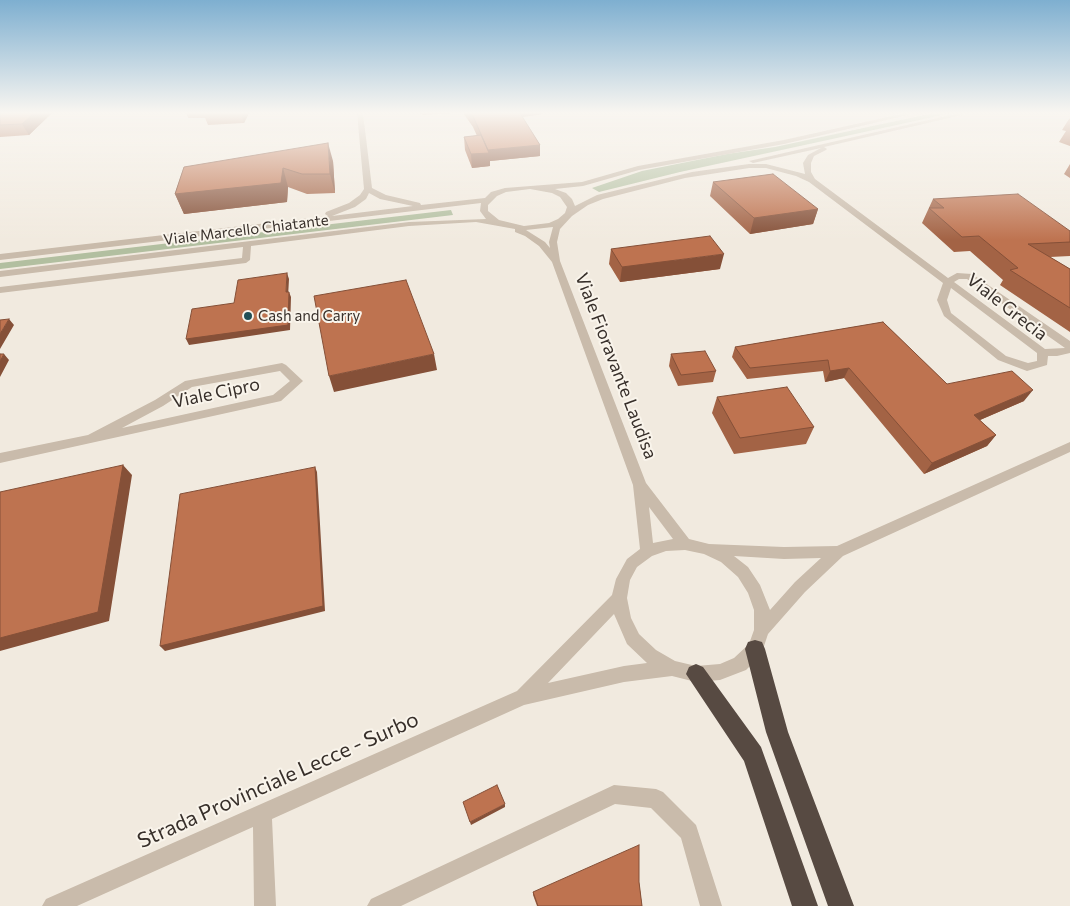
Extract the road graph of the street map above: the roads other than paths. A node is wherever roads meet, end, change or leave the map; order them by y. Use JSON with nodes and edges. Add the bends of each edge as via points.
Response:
{"nodes":[{"id":1,"x":365,"y":155,"type":"edge"},
{"id":2,"x":705,"y":155,"type":"edge"},
{"id":3,"x":779,"y":155,"type":"edge"},
{"id":4,"x":810,"y":155,"type":"edge"},
{"id":5,"x":684,"y":176,"type":"junction"},
{"id":6,"x":812,"y":180,"type":"junction"},
{"id":7,"x":368,"y":188,"type":"junction"},
{"id":8,"x":542,"y":188,"type":"junction"},
{"id":9,"x":487,"y":200,"type":"junction"},
{"id":10,"x":432,"y":207,"type":"junction"},
{"id":11,"x":569,"y":214,"type":"junction"},
{"id":12,"x":561,"y":221,"type":"junction"},
{"id":13,"x":496,"y":222,"type":"junction"},
{"id":14,"x":294,"y":224,"type":"junction"},
{"id":15,"x":511,"y":227,"type":"junction"},
{"id":16,"x":247,"y":244,"type":"junction"},
{"id":17,"x":0,"y":258,"type":"edge"},
{"id":18,"x":556,"y":261,"type":"junction"},
{"id":19,"x":0,"y":274,"type":"edge"},
{"id":20,"x":948,"y":282,"type":"junction"},
{"id":21,"x":0,"y":290,"type":"edge"},
{"id":22,"x":1070,"y":348,"type":"edge"},
{"id":23,"x":1042,"y":352,"type":"junction"},
{"id":24,"x":91,"y":439,"type":"junction"},
{"id":25,"x":1070,"y":448,"type":"edge"},
{"id":26,"x":0,"y":458,"type":"edge"},
{"id":27,"x":640,"y":485,"type":"junction"},
{"id":28,"x":685,"y":544,"type":"junction"},
{"id":29,"x":706,"y":549,"type":"junction"},
{"id":30,"x":646,"y":552,"type":"junction"},
{"id":31,"x":838,"y":552,"type":"junction"},
{"id":32,"x":619,"y":598,"type":"junction"},
{"id":33,"x":759,"y":640,"type":"junction"},
{"id":34,"x":672,"y":668,"type":"junction"},
{"id":35,"x":696,"y":674,"type":"junction"},
{"id":36,"x":523,"y":697,"type":"junction"},
{"id":37,"x":262,"y":813,"type":"junction"},
{"id":38,"x":54,"y":906,"type":"edge"},
{"id":39,"x":265,"y":906,"type":"edge"},
{"id":40,"x":378,"y":906,"type":"edge"},
{"id":41,"x":711,"y":906,"type":"edge"},
{"id":42,"x":806,"y":906,"type":"edge"},
{"id":43,"x":842,"y":906,"type":"edge"}],
"edges":[{"from":1,"to":7,"type":"street"},
{"from":2,"to":8,"type":"street","name":"Viale Marcello Chiatante","via":[[638,168],[583,184]]},
{"from":3,"to":5,"type":"street","name":"Viale Marcello Chiatante"},
{"from":4,"to":6,"type":"street","via":[[807,172]]},
{"from":5,"to":6,"type":"street","name":"Viale Grecia","via":[[766,166]]},
{"from":5,"to":11,"type":"street","name":"Viale Marcello Chiatante","via":[[600,197]]},
{"from":6,"to":20,"type":"street","name":"Viale Grecia"},
{"from":7,"to":10,"type":"street","via":[[394,200]]},
{"from":7,"to":14,"type":"street","via":[[363,197],[352,205]]},
{"from":8,"to":9,"type":"street","name":"Viale Marcello Chiatante","via":[[505,190]]},
{"from":8,"to":11,"type":"street","name":"Viale Marcello Chiatante","via":[[559,193],[569,201],[572,207]]},
{"from":9,"to":10,"type":"street","name":"Viale Marcello Chiatante"},
{"from":9,"to":13,"type":"street","via":[[484,212]]},
{"from":10,"to":14,"type":"street","name":"Viale Marcello Chiatante"},
{"from":11,"to":12,"type":"street","name":"Viale Marcello Chiatante"},
{"from":12,"to":15,"type":"street","name":"Viale Marcello Chiatante","via":[[538,228]]},
{"from":12,"to":18,"type":"street","name":"Viale Fioravante Laudisa","via":[[554,242]]},
{"from":13,"to":15,"type":"street","name":"Viale Marcello Chiatante"},
{"from":13,"to":16,"type":"street","name":"Viale Marcello Chiatante","via":[[409,224]]},
{"from":14,"to":17,"type":"street","name":"Viale Marcello Chiatante"},
{"from":15,"to":18,"type":"street","name":"Viale Fioravante Laudisa","via":[[542,244]]},
{"from":16,"to":19,"type":"street","name":"Viale Marcello Chiatante"},
{"from":16,"to":21,"type":"street","via":[[246,260]]},
{"from":18,"to":27,"type":"street","name":"Viale Fioravante Laudisa"},
{"from":20,"to":22,"type":"street","via":[[957,276],[969,276]]},
{"from":20,"to":23,"type":"street","name":"Viale Grecia"},
{"from":20,"to":23,"type":"street","name":"Viale Grecia","via":[[942,300],[947,314],[1002,358],[1027,367],[1042,363]]},
{"from":22,"to":23,"type":"street","via":[[1057,353]]},
{"from":24,"to":24,"type":"street","name":"Viale Cipro","via":[[277,398],[297,380],[282,367],[189,384]]},
{"from":24,"to":26,"type":"street","name":"Viale Cipro"},
{"from":25,"to":31,"type":"street"},
{"from":27,"to":28,"type":"street","name":"Viale Fioravante Laudisa"},
{"from":27,"to":30,"type":"street","name":"Viale Fioravante Laudisa"},
{"from":28,"to":29,"type":"street"},
{"from":28,"to":30,"type":"street"},
{"from":29,"to":31,"type":"street"},
{"from":29,"to":33,"type":"street","via":[[726,558],[743,572],[756,590],[762,610]]},
{"from":30,"to":32,"type":"street","via":[[632,564],[623,579]]},
{"from":31,"to":33,"type":"street","via":[[800,587]]},
{"from":32,"to":34,"type":"street","via":[[623,619],[633,639],[650,656]]},
{"from":32,"to":36,"type":"street","name":"Strada Provinciale Lecce - Surbo"},
{"from":33,"to":35,"type":"street","via":[[740,664],[720,672]]},
{"from":33,"to":43,"type":"highway","via":[[777,732]]},
{"from":34,"to":35,"type":"street"},
{"from":34,"to":36,"type":"street","name":"Strada Provinciale Lecce - Surbo","via":[[624,674]]},
{"from":35,"to":42,"type":"highway","via":[[753,755]]},
{"from":36,"to":37,"type":"street","name":"Strada Provinciale Lecce - Surbo"},
{"from":37,"to":38,"type":"street","name":"Strada Provinciale Lecce - Surbo"},
{"from":37,"to":39,"type":"street"},
{"from":40,"to":41,"type":"street","via":[[614,794],[656,799],[689,832]]}]}
